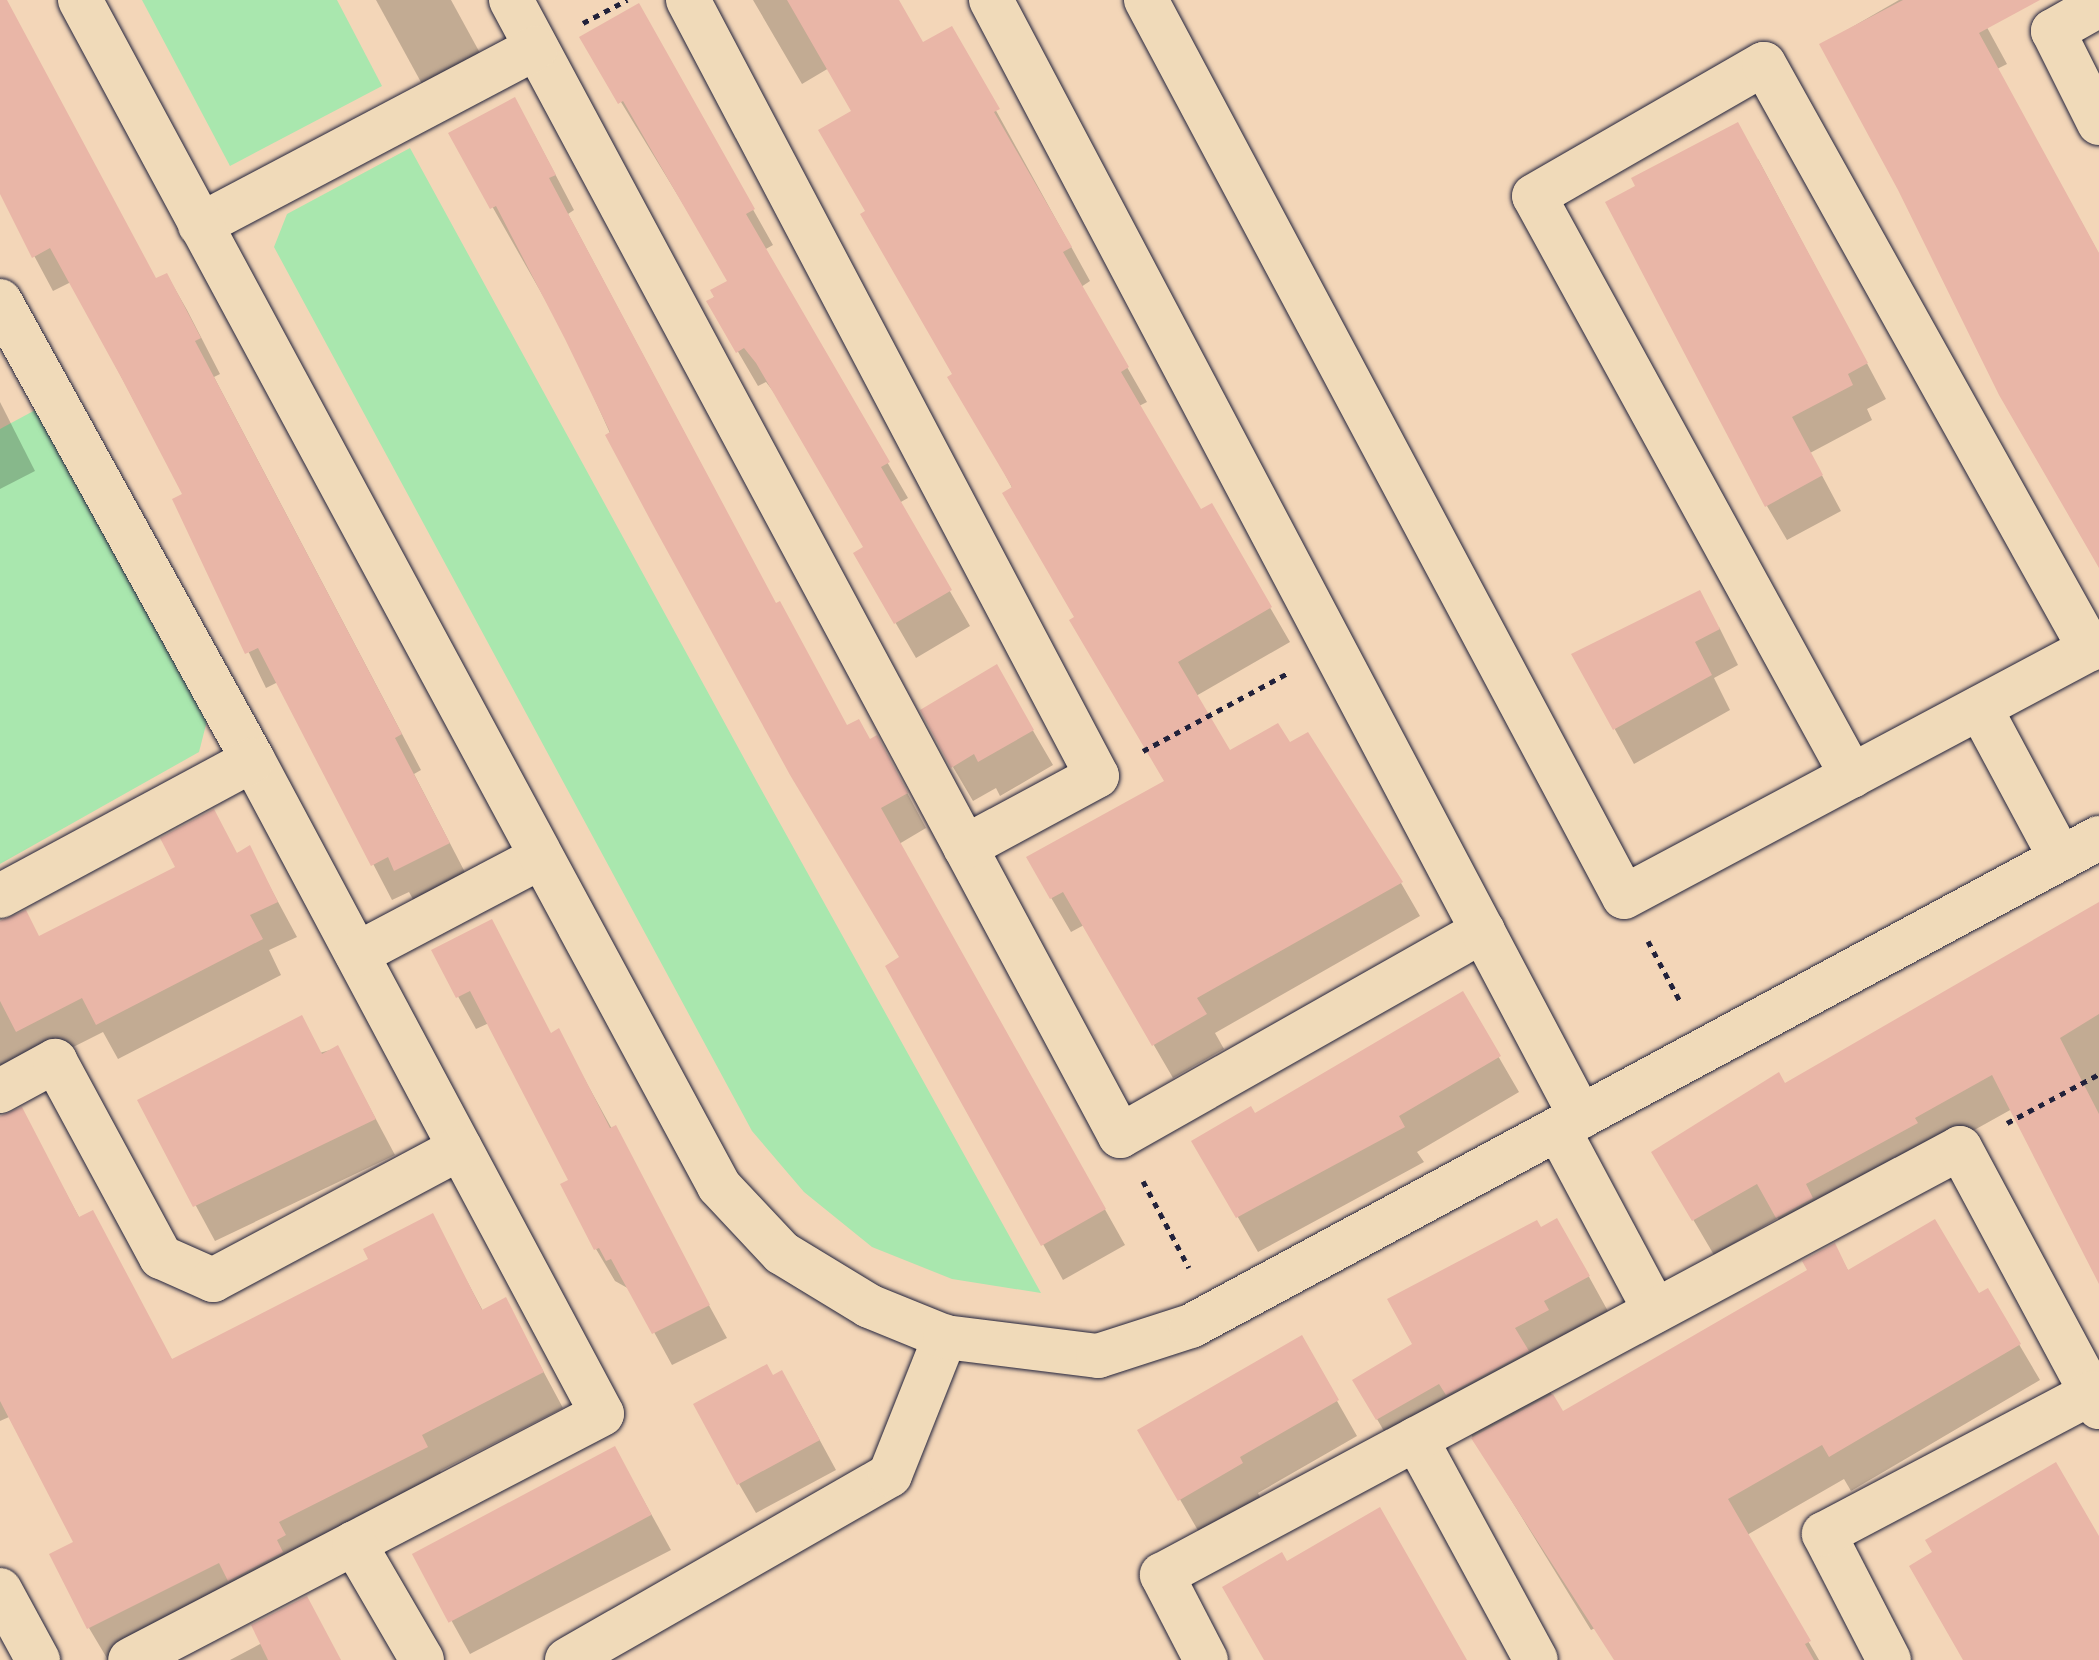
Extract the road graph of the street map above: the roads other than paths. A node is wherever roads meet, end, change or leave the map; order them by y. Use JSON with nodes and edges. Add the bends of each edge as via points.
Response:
{"nodes":[{"id":1,"x":80,"y":0,"type":"edge"},
{"id":2,"x":511,"y":0,"type":"edge"},
{"id":3,"x":688,"y":0,"type":"edge"},
{"id":4,"x":991,"y":0,"type":"edge"},
{"id":5,"x":1146,"y":0,"type":"edge"},
{"id":6,"x":2099,"y":5,"type":"edge"},
{"id":7,"x":536,"y":48,"type":"junction"},
{"id":8,"x":2099,"y":123,"type":"edge"},
{"id":9,"x":200,"y":225,"type":"junction"},
{"id":10,"x":0,"y":301,"type":"edge"},
{"id":11,"x":2094,"y":646,"type":"edge"},
{"id":12,"x":1980,"y":708,"type":"junction"},
{"id":13,"x":253,"y":760,"type":"junction"},
{"id":14,"x":1852,"y":776,"type":"junction"},
{"id":15,"x":2099,"y":838,"type":"edge"},
{"id":16,"x":965,"y":847,"type":"junction"},
{"id":17,"x":539,"y":858,"type":"junction"},
{"id":18,"x":2061,"y":859,"type":"junction"},
{"id":19,"x":0,"y":896,"type":"edge"},
{"id":20,"x":1483,"y":931,"type":"junction"},
{"id":21,"x":357,"y":954,"type":"junction"},
{"id":22,"x":0,"y":1091,"type":"edge"},
{"id":23,"x":1570,"y":1123,"type":"junction"},
{"id":24,"x":460,"y":1148,"type":"junction"},
{"id":25,"x":1655,"y":1311,"type":"junction"},
{"id":26,"x":945,"y":1337,"type":"junction"},
{"id":27,"x":2095,"y":1400,"type":"edge"},
{"id":28,"x":1416,"y":1439,"type":"junction"},
{"id":29,"x":354,"y":1543,"type":"junction"},
{"id":30,"x":0,"y":1590,"type":"edge"},
{"id":31,"x":38,"y":1660,"type":"edge"},
{"id":32,"x":130,"y":1660,"type":"edge"},
{"id":33,"x":422,"y":1660,"type":"edge"},
{"id":34,"x":567,"y":1660,"type":"edge"},
{"id":35,"x":1206,"y":1660,"type":"edge"},
{"id":36,"x":1536,"y":1660,"type":"edge"},
{"id":37,"x":1889,"y":1660,"type":"edge"}],
"edges":[{"from":1,"to":9,"type":"street"},
{"from":2,"to":7,"type":"street"},
{"from":3,"to":16,"type":"street","via":[[1097,776]]},
{"from":4,"to":20,"type":"street"},
{"from":5,"to":14,"type":"street","via":[[1624,897]]},
{"from":6,"to":8,"type":"street","via":[[2053,31]]},
{"from":7,"to":9,"type":"street"},
{"from":7,"to":16,"type":"street"},
{"from":9,"to":17,"type":"street"},
{"from":10,"to":13,"type":"street"},
{"from":11,"to":12,"type":"street"},
{"from":11,"to":14,"type":"street","via":[[1764,64],[1534,196]]},
{"from":12,"to":14,"type":"street"},
{"from":12,"to":18,"type":"street"},
{"from":13,"to":19,"type":"street"},
{"from":13,"to":21,"type":"street"},
{"from":15,"to":18,"type":"street"},
{"from":16,"to":20,"type":"street","via":[[1120,1136]]},
{"from":17,"to":21,"type":"street"},
{"from":17,"to":26,"type":"street","via":[[719,1186],[782,1253],[869,1306]]},
{"from":18,"to":23,"type":"street"},
{"from":20,"to":23,"type":"street"},
{"from":21,"to":24,"type":"street"},
{"from":22,"to":24,"type":"street","via":[[55,1061],[161,1257],[213,1280]]},
{"from":23,"to":25,"type":"street"},
{"from":23,"to":26,"type":"street","via":[[1214,1314],[1098,1356]]},
{"from":24,"to":29,"type":"street","via":[[602,1414]]},
{"from":25,"to":27,"type":"street","via":[[1960,1148]]},
{"from":25,"to":28,"type":"street"},
{"from":26,"to":34,"type":"street","via":[[890,1475]]},
{"from":27,"to":37,"type":"street","via":[[1824,1534]]},
{"from":28,"to":35,"type":"street","via":[[1162,1575]]},
{"from":28,"to":36,"type":"street"},
{"from":29,"to":32,"type":"street"},
{"from":29,"to":33,"type":"street"},
{"from":30,"to":31,"type":"street"}]}
